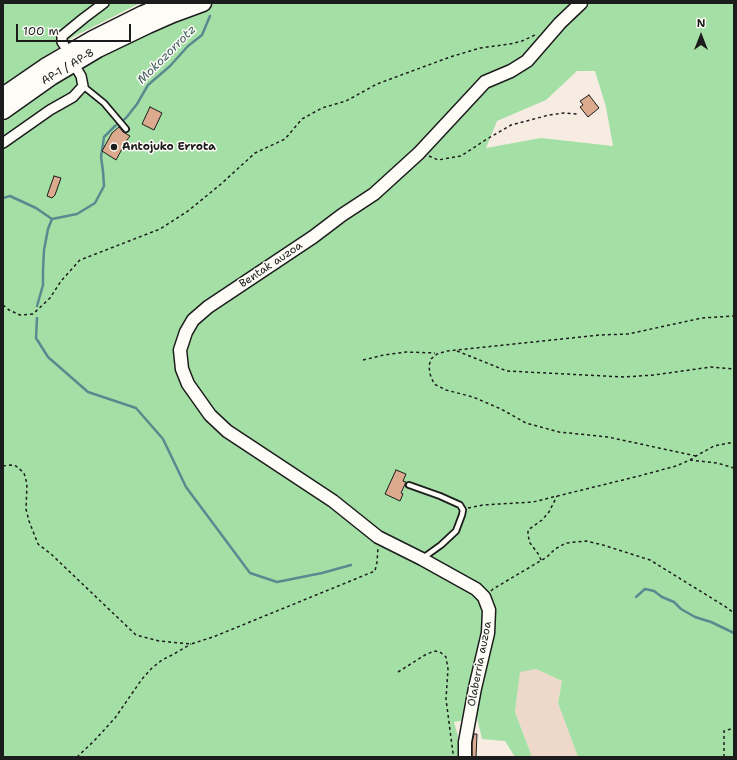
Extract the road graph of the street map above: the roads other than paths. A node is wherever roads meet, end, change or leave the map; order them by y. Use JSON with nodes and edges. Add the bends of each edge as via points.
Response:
{"nodes":[{"id":1,"x":104,"y":3,"type":"edge"},
{"id":2,"x":169,"y":3,"type":"edge"},
{"id":3,"x":203,"y":3,"type":"edge"},
{"id":4,"x":581,"y":3,"type":"edge"},
{"id":5,"x":64,"y":45,"type":"dead end"},
{"id":6,"x":78,"y":71,"type":"dead end"},
{"id":7,"x":84,"y":86,"type":"junction"},
{"id":8,"x":3,"y":96,"type":"edge"},
{"id":9,"x":3,"y":111,"type":"edge"},
{"id":10,"x":126,"y":129,"type":"dead end"},
{"id":11,"x":3,"y":143,"type":"edge"},
{"id":12,"x":408,"y":485,"type":"dead end"},
{"id":13,"x":422,"y":559,"type":"junction"},
{"id":14,"x":465,"y":757,"type":"edge"}],
"edges":[{"from":1,"to":5,"type":"street","via":[[62,36]]},
{"from":2,"to":8,"type":"highway","name":"AP-1 / AP-8","via":[[93,38]]},
{"from":3,"to":9,"type":"highway","name":"AP-1 / AP-8","via":[[98,49],[50,77]]},
{"from":4,"to":13,"type":"street","name":"Bentak auzoa","via":[[527,61],[485,82],[419,153],[374,194],[208,307],[193,320],[180,350],[182,369],[188,384],[221,426],[333,501],[378,537]]},
{"from":6,"to":7,"type":"street"},
{"from":7,"to":10,"type":"lane","via":[[104,103]]},
{"from":7,"to":11,"type":"street","via":[[73,97]]},
{"from":12,"to":13,"type":"lane","via":[[440,496],[460,505],[464,510],[456,531]]},
{"from":13,"to":14,"type":"street","name":"Olaberria auzoa","via":[[476,589],[484,598],[489,610],[488,633],[475,688],[465,742]]}]}
